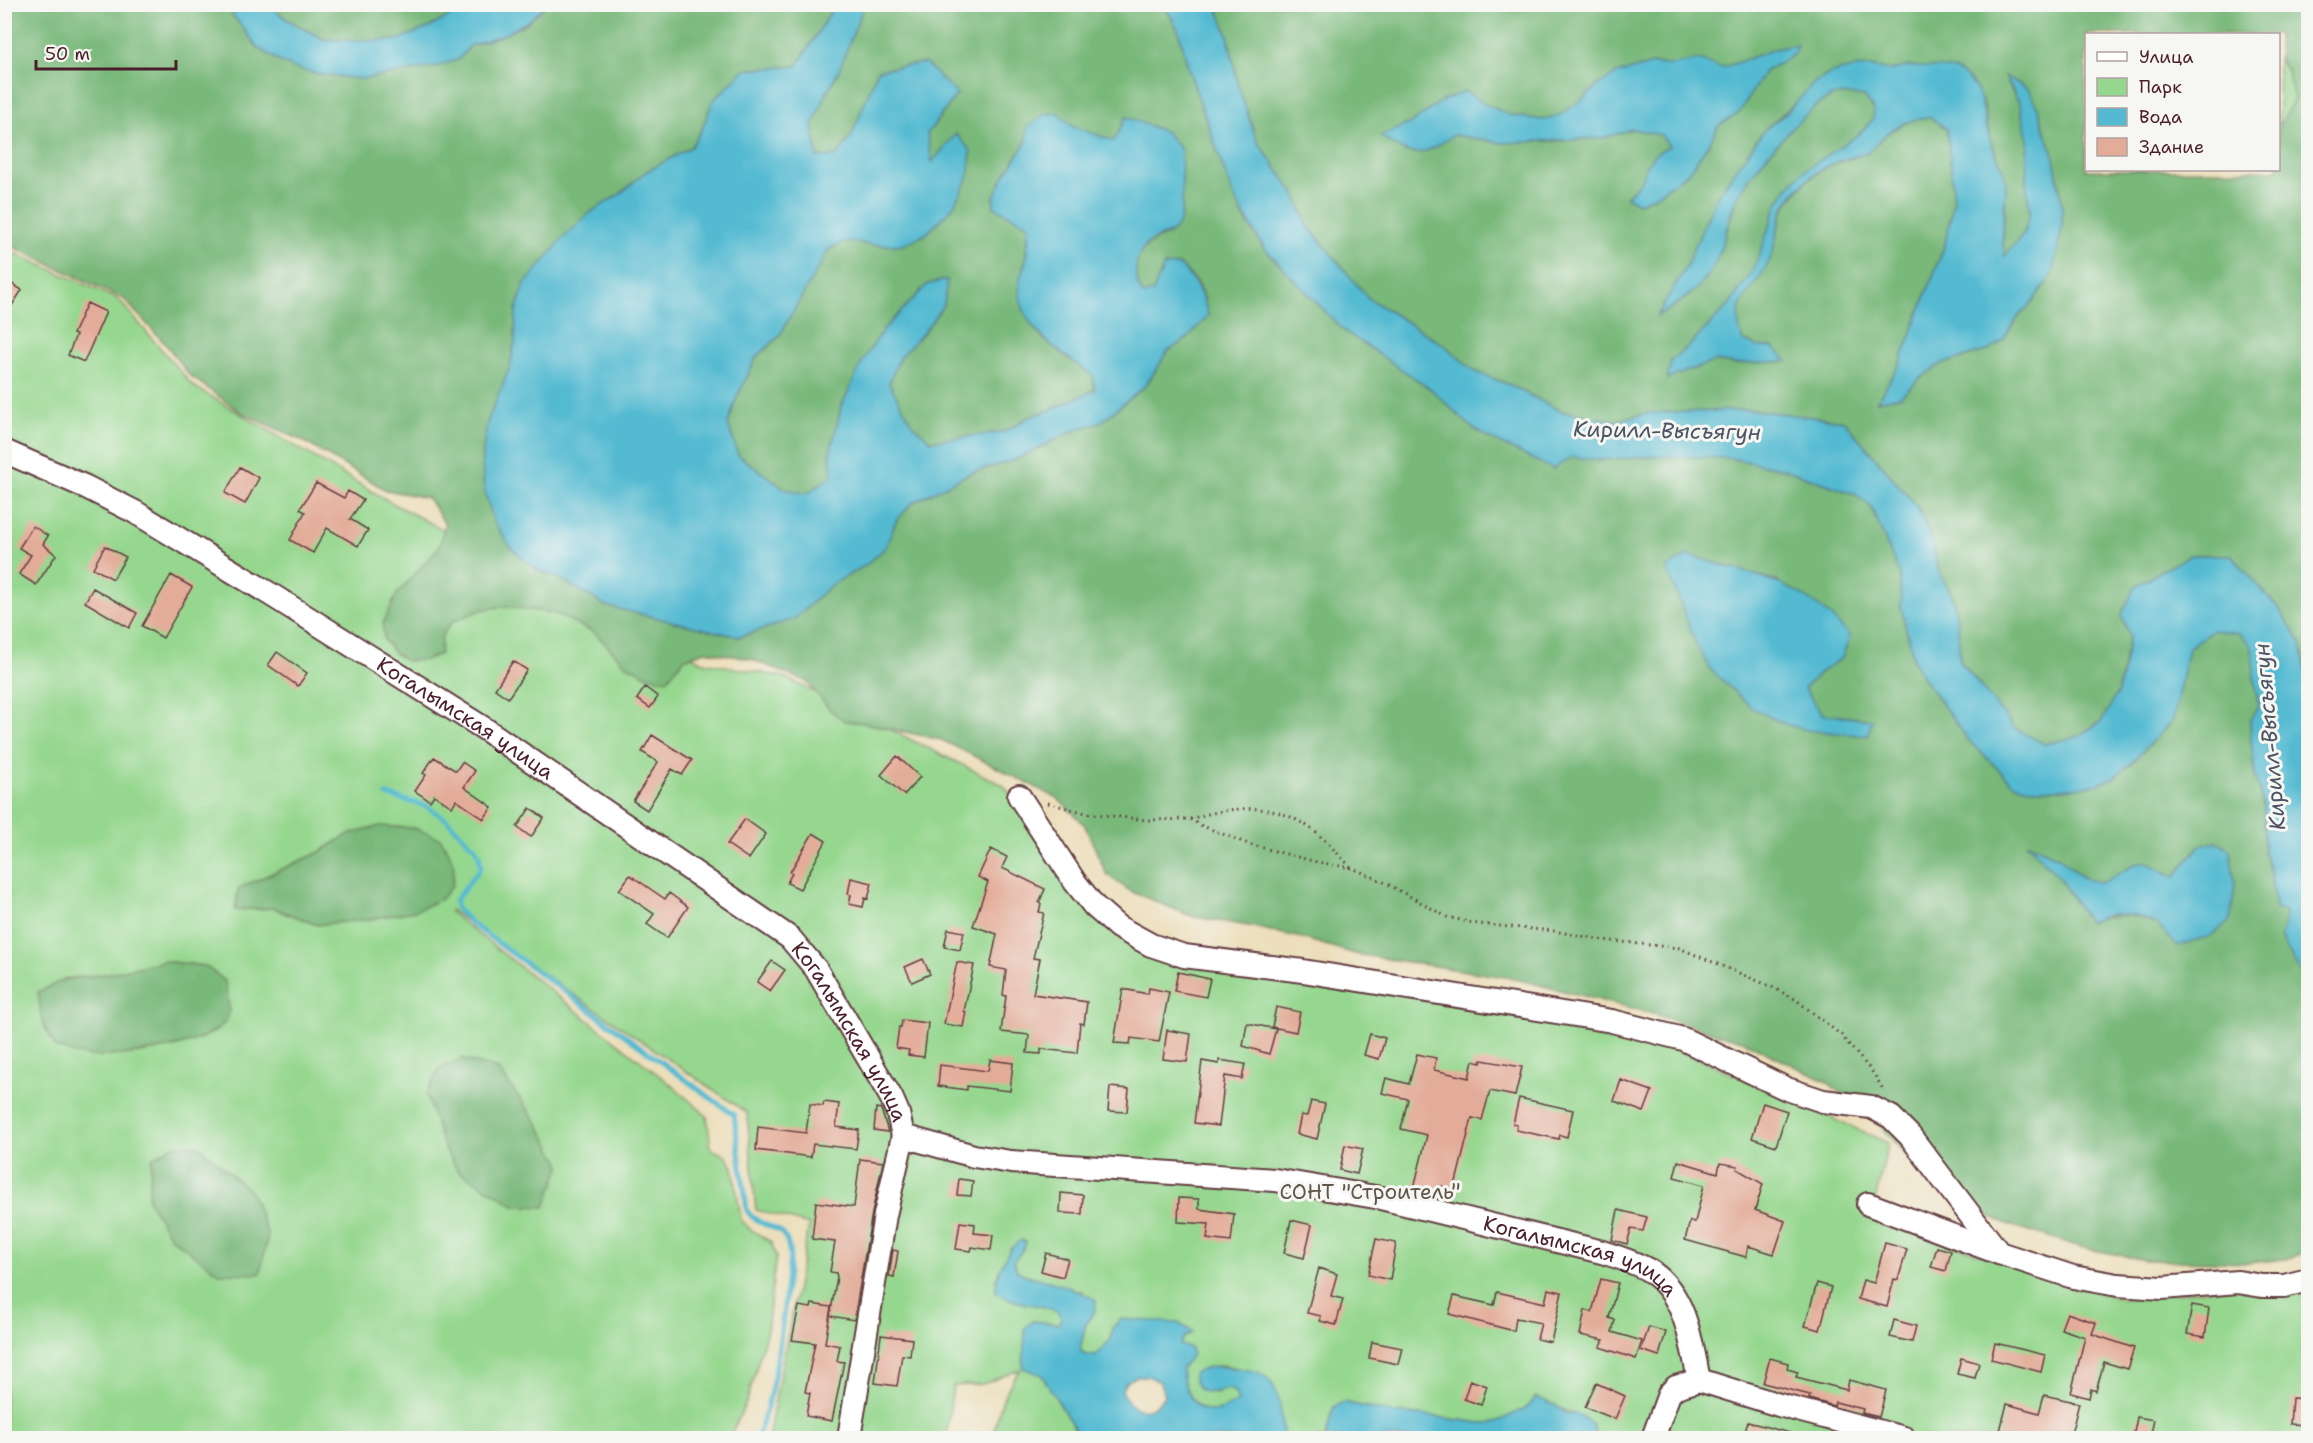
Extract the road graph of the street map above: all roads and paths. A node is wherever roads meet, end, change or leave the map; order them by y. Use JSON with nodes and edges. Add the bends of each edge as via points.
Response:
{"nodes":[{"id":1,"x":4,"y":451,"type":"edge"},
{"id":2,"x":1019,"y":796,"type":"joint"},
{"id":3,"x":1190,"y":819,"type":"junction"},
{"id":4,"x":1352,"y":868,"type":"junction"},
{"id":5,"x":1884,"y":1091,"type":"dead end"},
{"id":6,"x":903,"y":1136,"type":"junction"},
{"id":7,"x":1868,"y":1204,"type":"dead end"},
{"id":8,"x":1999,"y":1252,"type":"junction"},
{"id":9,"x":2308,"y":1280,"type":"edge"},
{"id":10,"x":1699,"y":1380,"type":"junction"},
{"id":11,"x":849,"y":1438,"type":"edge"},
{"id":12,"x":1653,"y":1438,"type":"edge"},
{"id":13,"x":1904,"y":1438,"type":"edge"}],
"edges":[{"from":1,"to":6,"type":"street","name":"Когалымская улица","via":[[135,512],[270,594],[485,729],[790,938],[816,969],[891,1097]]},
{"from":2,"to":3,"type":"path","via":[[1086,813],[1147,820]]},
{"from":2,"to":8,"type":"street","via":[[1094,906],[1118,927],[1151,945],[1184,956],[1292,969],[1612,1021],[1683,1039],[1787,1089],[1823,1101],[1871,1107],[1891,1117],[1910,1136]]},
{"from":3,"to":4,"type":"path","via":[[1248,844]]},
{"from":3,"to":4,"type":"path","via":[[1238,809],[1263,808],[1286,814],[1308,827]]},
{"from":4,"to":5,"type":"path","via":[[1447,917],[1679,948],[1722,965],[1787,994],[1813,1012],[1841,1035]]},
{"from":6,"to":10,"type":"street","name":"Когалымская улица","via":[[1011,1162],[1275,1180],[1331,1189],[1602,1252],[1652,1272],[1668,1289],[1681,1310]]},
{"from":6,"to":11,"type":"street","via":[[885,1215]]},
{"from":7,"to":8,"type":"street"},
{"from":8,"to":9,"type":"street","via":[[2073,1277],[2118,1285],[2162,1288],[2238,1282],[2284,1286]]},
{"from":10,"to":12,"type":"street","via":[[1676,1387],[1669,1394]]},
{"from":10,"to":13,"type":"street"}]}
